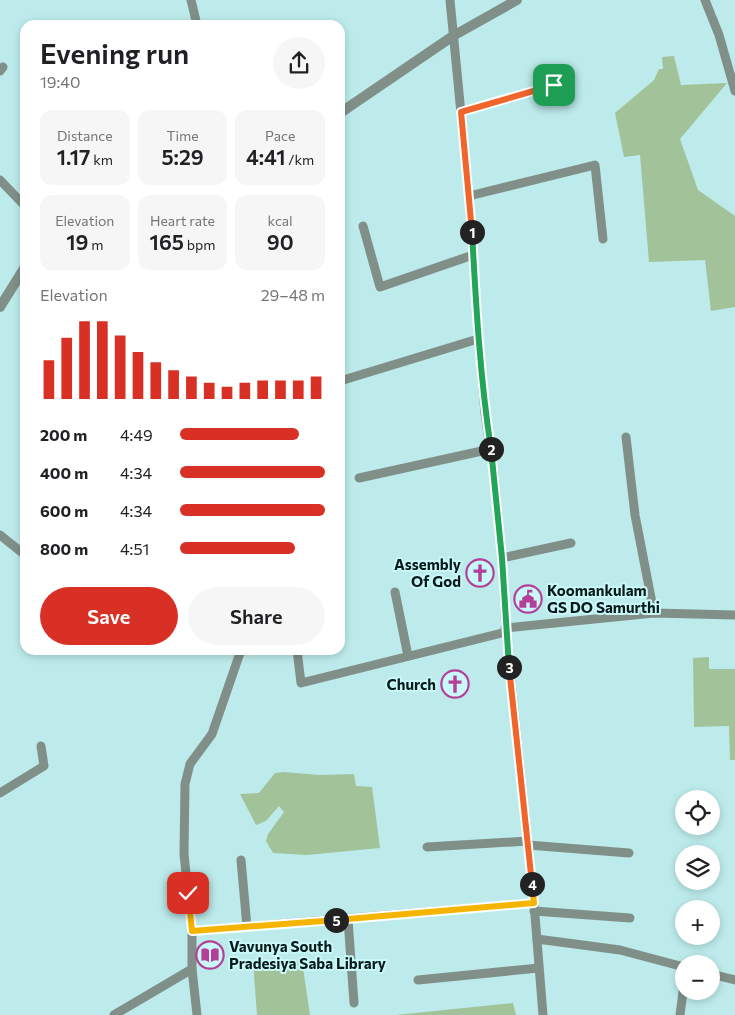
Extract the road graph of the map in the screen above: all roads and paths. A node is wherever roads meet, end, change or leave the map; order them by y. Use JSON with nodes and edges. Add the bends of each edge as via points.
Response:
{"nodes":[{"id":1,"x":191,"y":0,"type":"edge"},
{"id":2,"x":450,"y":0,"type":"edge"},
{"id":3,"x":517,"y":0,"type":"edge"},
{"id":4,"x":706,"y":0,"type":"edge"},
{"id":5,"x":196,"y":20,"type":"edge"},
{"id":6,"x":453,"y":36,"type":"junction"},
{"id":7,"x":554,"y":85,"type":"dead end"},
{"id":8,"x":735,"y":91,"type":"edge"},
{"id":9,"x":345,"y":110,"type":"edge"},
{"id":10,"x":461,"y":112,"type":"junction"},
{"id":11,"x":0,"y":180,"type":"edge"},
{"id":12,"x":469,"y":196,"type":"junction"},
{"id":13,"x":20,"y":201,"type":"edge"},
{"id":14,"x":363,"y":226,"type":"dead end"},
{"id":15,"x":603,"y":239,"type":"dead end"},
{"id":16,"x":473,"y":255,"type":"junction"},
{"id":17,"x":20,"y":275,"type":"edge"},
{"id":18,"x":0,"y":306,"type":"edge"},
{"id":19,"x":478,"y":339,"type":"junction"},
{"id":20,"x":345,"y":379,"type":"edge"},
{"id":21,"x":626,"y":437,"type":"dead end"},
{"id":22,"x":490,"y":449,"type":"junction"},
{"id":23,"x":359,"y":478,"type":"dead end"},
{"id":24,"x":0,"y":535,"type":"edge"},
{"id":25,"x":572,"y":543,"type":"dead end"},
{"id":26,"x":20,"y":551,"type":"edge"},
{"id":27,"x":502,"y":558,"type":"junction"},
{"id":28,"x":395,"y":592,"type":"dead end"},
{"id":29,"x":654,"y":613,"type":"junction"},
{"id":30,"x":735,"y":614,"type":"edge"},
{"id":31,"x":506,"y":630,"type":"junction"},
{"id":32,"x":239,"y":655,"type":"edge"},
{"id":33,"x":298,"y":655,"type":"edge"},
{"id":34,"x":408,"y":656,"type":"junction"},
{"id":35,"x":41,"y":746,"type":"dead end"},
{"id":36,"x":0,"y":793,"type":"edge"},
{"id":37,"x":528,"y":843,"type":"junction"},
{"id":38,"x":427,"y":846,"type":"dead end"},
{"id":39,"x":629,"y":853,"type":"dead end"},
{"id":40,"x":241,"y":860,"type":"dead end"},
{"id":41,"x":534,"y":907,"type":"junction"},
{"id":42,"x":630,"y":918,"type":"dead end"},
{"id":43,"x":348,"y":920,"type":"junction"},
{"id":44,"x":247,"y":927,"type":"junction"},
{"id":45,"x":192,"y":931,"type":"junction"},
{"id":46,"x":537,"y":939,"type":"junction"},
{"id":47,"x":675,"y":965,"type":"edge"},
{"id":48,"x":539,"y":968,"type":"junction"},
{"id":49,"x":192,"y":969,"type":"junction"},
{"id":50,"x":720,"y":976,"type":"edge"},
{"id":51,"x":418,"y":980,"type":"dead end"},
{"id":52,"x":735,"y":980,"type":"edge"},
{"id":53,"x":682,"y":1000,"type":"edge"},
{"id":54,"x":354,"y":1003,"type":"dead end"},
{"id":55,"x":114,"y":1015,"type":"edge"},
{"id":56,"x":197,"y":1015,"type":"edge"},
{"id":57,"x":543,"y":1015,"type":"edge"},
{"id":58,"x":680,"y":1015,"type":"edge"}],
"edges":[{"from":1,"to":5,"type":"street"},
{"from":2,"to":6,"type":"street"},
{"from":3,"to":6,"type":"street"},
{"from":4,"to":8,"type":"street"},
{"from":6,"to":9,"type":"street"},
{"from":6,"to":10,"type":"street"},
{"from":7,"to":10,"type":"street"},
{"from":10,"to":12,"type":"street"},
{"from":11,"to":13,"type":"street"},
{"from":12,"to":15,"type":"street","via":[[595,165]]},
{"from":12,"to":16,"type":"street"},
{"from":14,"to":16,"type":"street","via":[[380,287]]},
{"from":16,"to":19,"type":"street"},
{"from":17,"to":18,"type":"street"},
{"from":19,"to":20,"type":"street"},
{"from":19,"to":22,"type":"street"},
{"from":21,"to":29,"type":"street","via":[[635,515]]},
{"from":22,"to":23,"type":"street"},
{"from":22,"to":27,"type":"street"},
{"from":24,"to":26,"type":"street"},
{"from":25,"to":27,"type":"street"},
{"from":27,"to":31,"type":"street"},
{"from":28,"to":34,"type":"street"},
{"from":29,"to":30,"type":"street"},
{"from":29,"to":31,"type":"street"},
{"from":31,"to":34,"type":"street"},
{"from":31,"to":37,"type":"street"},
{"from":32,"to":45,"type":"street","via":[[212,734],[190,764],[185,784],[184,854]]},
{"from":33,"to":34,"type":"street","via":[[301,683]]},
{"from":35,"to":36,"type":"street","via":[[44,766]]},
{"from":37,"to":38,"type":"street"},
{"from":37,"to":39,"type":"street"},
{"from":37,"to":41,"type":"street"},
{"from":40,"to":44,"type":"street"},
{"from":41,"to":42,"type":"street"},
{"from":41,"to":43,"type":"street"},
{"from":41,"to":46,"type":"street"},
{"from":43,"to":44,"type":"street"},
{"from":43,"to":54,"type":"street"},
{"from":44,"to":45,"type":"street"},
{"from":45,"to":49,"type":"street"},
{"from":46,"to":47,"type":"street","via":[[620,950]]},
{"from":46,"to":48,"type":"street"},
{"from":48,"to":51,"type":"street"},
{"from":48,"to":57,"type":"street"},
{"from":49,"to":55,"type":"street"},
{"from":49,"to":56,"type":"street"},
{"from":50,"to":52,"type":"street"},
{"from":53,"to":58,"type":"street"}]}
